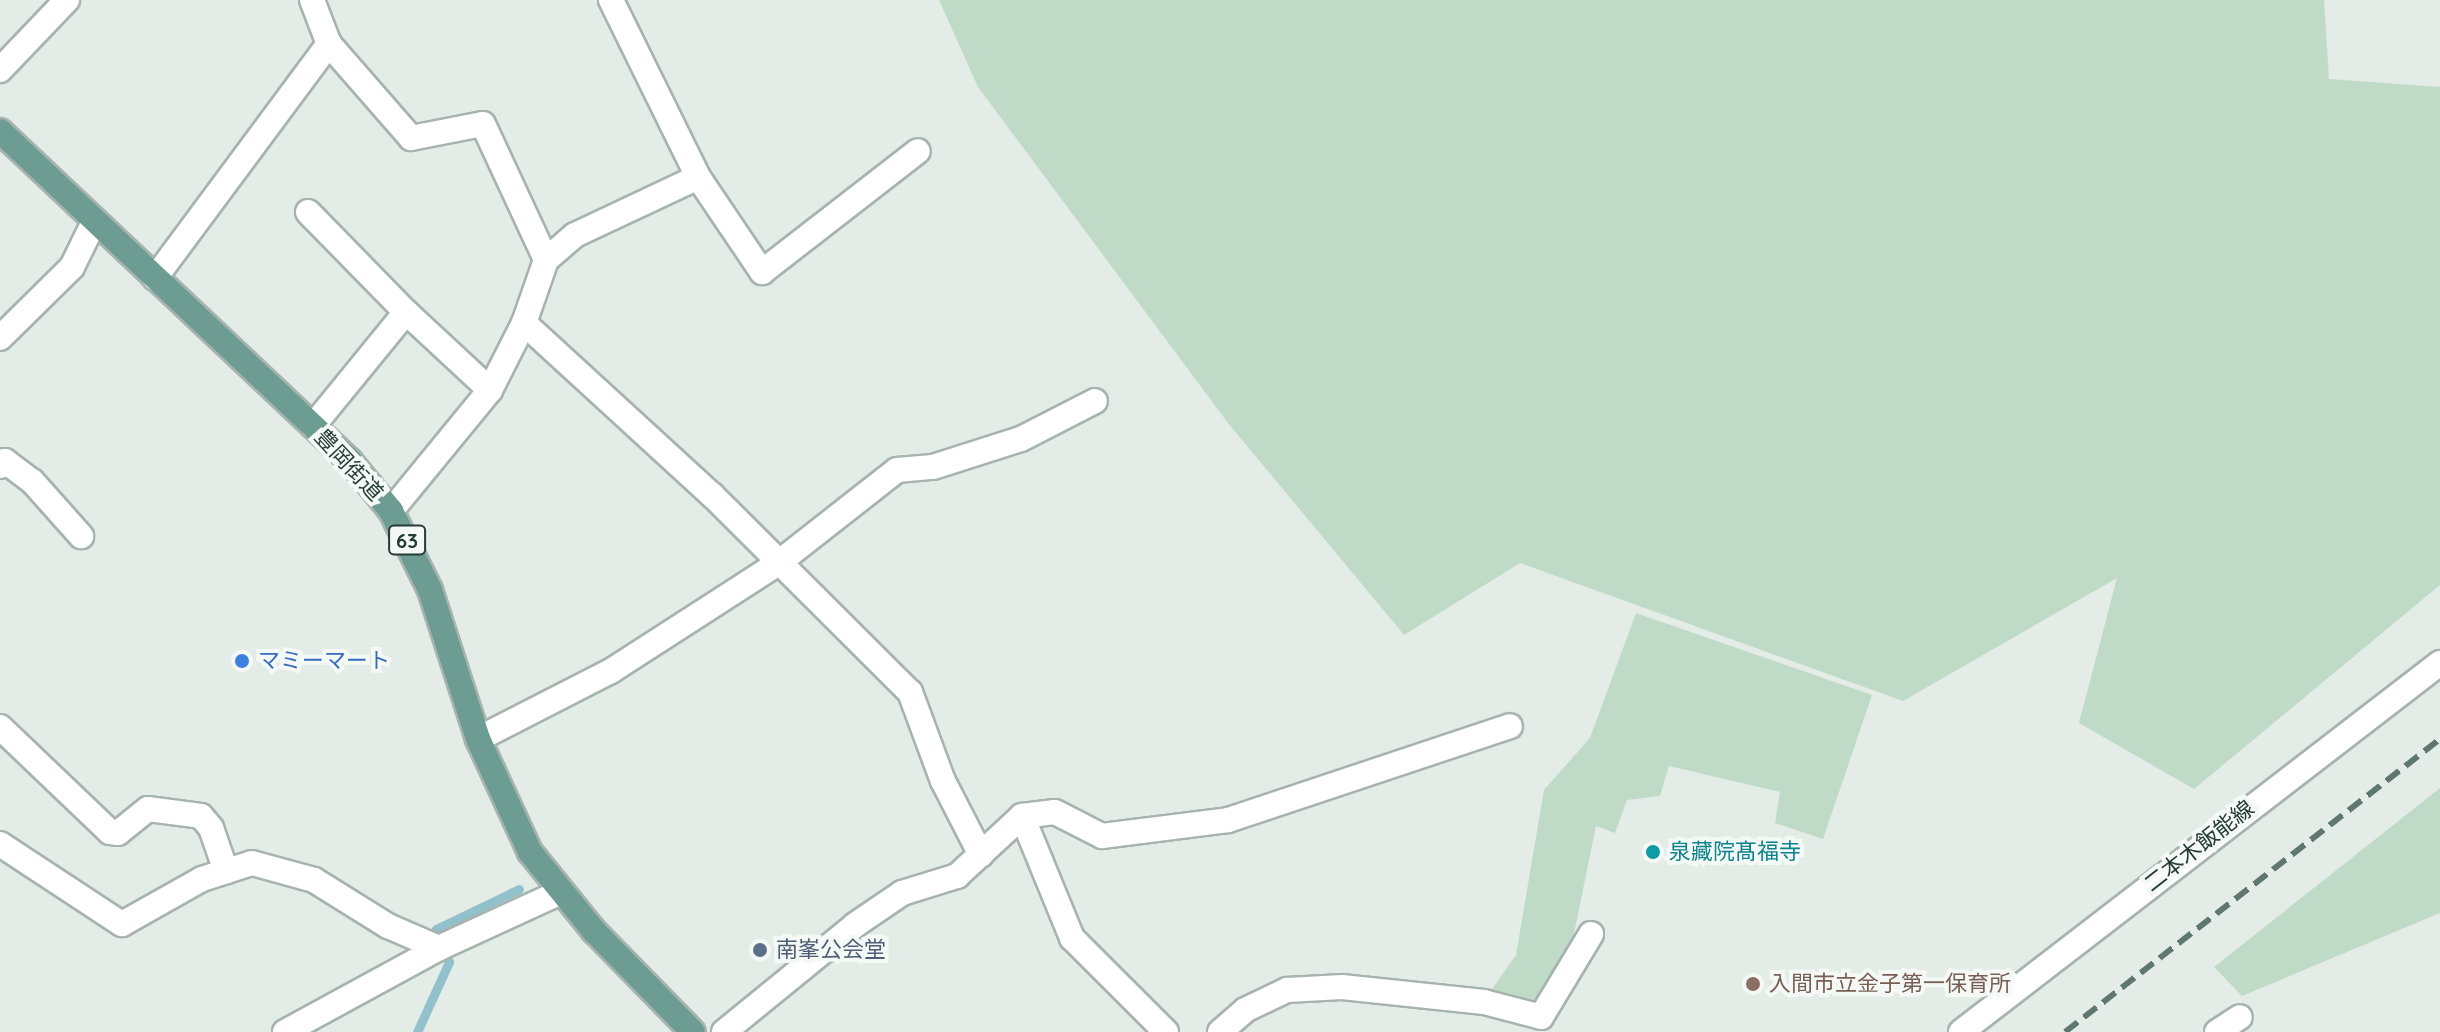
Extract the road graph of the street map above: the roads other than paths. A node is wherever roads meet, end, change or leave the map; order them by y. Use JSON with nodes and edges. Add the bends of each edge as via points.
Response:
{"nodes":[{"id":1,"x":67,"y":0,"type":"edge"},
{"id":2,"x":312,"y":0,"type":"edge"},
{"id":3,"x":611,"y":0,"type":"edge"},
{"id":4,"x":329,"y":44,"type":"junction"},
{"id":5,"x":0,"y":70,"type":"edge"},
{"id":6,"x":0,"y":131,"type":"edge"},
{"id":7,"x":918,"y":151,"type":"dead end"},
{"id":8,"x":698,"y":177,"type":"junction"},
{"id":9,"x":308,"y":212,"type":"dead end"},
{"id":10,"x":94,"y":222,"type":"junction"},
{"id":11,"x":546,"y":260,"type":"junction"},
{"id":12,"x":155,"y":278,"type":"junction"},
{"id":13,"x":406,"y":312,"type":"junction"},
{"id":14,"x":524,"y":323,"type":"junction"},
{"id":15,"x":0,"y":338,"type":"edge"},
{"id":16,"x":490,"y":390,"type":"junction"},
{"id":17,"x":1095,"y":401,"type":"dead end"},
{"id":18,"x":313,"y":426,"type":"junction"},
{"id":19,"x":0,"y":466,"type":"edge"},
{"id":20,"x":391,"y":511,"type":"junction"},
{"id":21,"x":81,"y":536,"type":"dead end"},
{"id":22,"x":777,"y":564,"type":"junction"},
{"id":23,"x":2440,"y":663,"type":"edge"},
{"id":24,"x":1510,"y":726,"type":"dead end"},
{"id":25,"x":0,"y":727,"type":"edge"},
{"id":26,"x":478,"y":739,"type":"junction"},
{"id":27,"x":1022,"y":816,"type":"junction"},
{"id":28,"x":0,"y":844,"type":"edge"},
{"id":29,"x":981,"y":855,"type":"junction"},
{"id":30,"x":226,"y":871,"type":"junction"},
{"id":31,"x":561,"y":892,"type":"junction"},
{"id":32,"x":1591,"y":934,"type":"dead end"},
{"id":33,"x":439,"y":948,"type":"junction"},
{"id":34,"x":2240,"y":1017,"type":"dead end"},
{"id":35,"x":285,"y":1032,"type":"edge"},
{"id":36,"x":693,"y":1032,"type":"edge"},
{"id":37,"x":724,"y":1032,"type":"edge"},
{"id":38,"x":1166,"y":1032,"type":"edge"},
{"id":39,"x":1220,"y":1032,"type":"edge"},
{"id":40,"x":1961,"y":1032,"type":"edge"},
{"id":41,"x":2217,"y":1032,"type":"edge"}],
"edges":[{"from":1,"to":5,"type":"street"},
{"from":2,"to":4,"type":"street"},
{"from":3,"to":8,"type":"street"},
{"from":4,"to":11,"type":"street","via":[[411,138],[483,124]]},
{"from":4,"to":12,"type":"street"},
{"from":6,"to":10,"type":"main road","name":"豊岡街道","number":"63"},
{"from":7,"to":8,"type":"street","via":[[762,272]]},
{"from":8,"to":11,"type":"street","via":[[575,235]]},
{"from":9,"to":13,"type":"street"},
{"from":10,"to":12,"type":"main road","name":"豊岡街道","number":"63"},
{"from":10,"to":15,"type":"street","via":[[72,267]]},
{"from":11,"to":14,"type":"street"},
{"from":12,"to":18,"type":"main road","name":"豊岡街道","number":"63"},
{"from":13,"to":16,"type":"street"},
{"from":13,"to":18,"type":"street"},
{"from":14,"to":16,"type":"street"},
{"from":14,"to":22,"type":"street","via":[[712,495]]},
{"from":16,"to":20,"type":"street"},
{"from":17,"to":22,"type":"street","via":[[1021,439],[933,467],[897,470]]},
{"from":18,"to":20,"type":"main road","name":"豊岡街道","number":"63"},
{"from":19,"to":21,"type":"street","via":[[5,461],[24,474]]},
{"from":20,"to":26,"type":"main road","name":"豊岡街道","number":"63","via":[[430,590]]},
{"from":22,"to":26,"type":"street","via":[[611,671]]},
{"from":22,"to":29,"type":"street","via":[[910,692],[943,781]]},
{"from":23,"to":40,"type":"street","name":"二本木飯能線"},
{"from":24,"to":27,"type":"street","via":[[1228,820],[1102,836],[1055,812]]},
{"from":25,"to":30,"type":"street","via":[[110,832],[118,833],[148,809],[201,816]]},
{"from":26,"to":31,"type":"main road","name":"豊岡街道","number":"63","via":[[505,806]]},
{"from":27,"to":29,"type":"street"},
{"from":27,"to":38,"type":"street","via":[[1072,938]]},
{"from":28,"to":30,"type":"street","via":[[122,924]]},
{"from":29,"to":37,"type":"street","via":[[957,876],[902,893],[855,925]]},
{"from":30,"to":33,"type":"street","via":[[252,863],[314,880],[388,926]]},
{"from":31,"to":33,"type":"street"},
{"from":31,"to":36,"type":"main road","name":"豊岡街道","number":"63"},
{"from":32,"to":39,"type":"street","via":[[1541,1017],[1484,1002],[1342,987],[1287,990],[1245,1010]]},
{"from":33,"to":35,"type":"street"},
{"from":34,"to":41,"type":"street"}]}
